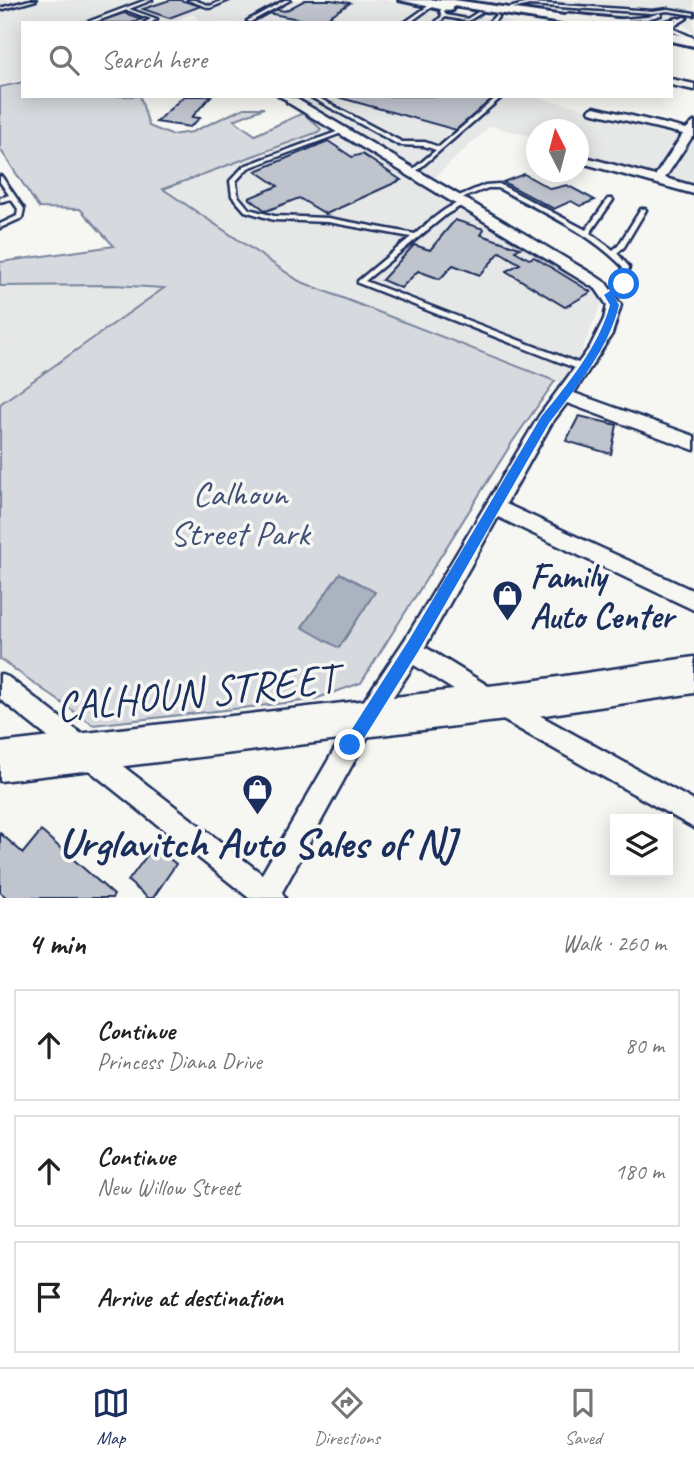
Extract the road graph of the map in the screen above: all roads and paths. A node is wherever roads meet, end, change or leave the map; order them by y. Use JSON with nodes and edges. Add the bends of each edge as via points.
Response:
{"nodes":[{"id":1,"x":34,"y":0,"type":"edge"},
{"id":2,"x":150,"y":0,"type":"edge"},
{"id":3,"x":190,"y":0,"type":"edge"},
{"id":4,"x":227,"y":0,"type":"edge"},
{"id":5,"x":288,"y":0,"type":"edge"},
{"id":6,"x":404,"y":0,"type":"edge"},
{"id":7,"x":432,"y":2,"type":"edge"},
{"id":8,"x":531,"y":2,"type":"edge"},
{"id":9,"x":0,"y":9,"type":"edge"},
{"id":10,"x":127,"y":10,"type":"junction"},
{"id":11,"x":642,"y":10,"type":"junction"},
{"id":12,"x":667,"y":10,"type":"junction"},
{"id":13,"x":444,"y":12,"type":"junction"},
{"id":14,"x":519,"y":13,"type":"junction"},
{"id":15,"x":490,"y":15,"type":"edge"},
{"id":16,"x":694,"y":16,"type":"edge"},
{"id":17,"x":651,"y":17,"type":"junction"},
{"id":18,"x":685,"y":18,"type":"junction"},
{"id":19,"x":614,"y":20,"type":"junction"},
{"id":20,"x":93,"y":21,"type":"edge"},
{"id":21,"x":150,"y":21,"type":"edge"},
{"id":22,"x":248,"y":21,"type":"edge"},
{"id":23,"x":408,"y":21,"type":"edge"},
{"id":24,"x":438,"y":21,"type":"edge"},
{"id":25,"x":522,"y":21,"type":"edge"},
{"id":26,"x":538,"y":21,"type":"edge"},
{"id":27,"x":573,"y":21,"type":"edge"},
{"id":28,"x":618,"y":21,"type":"edge"},
{"id":29,"x":659,"y":21,"type":"edge"},
{"id":30,"x":669,"y":21,"type":"edge"},
{"id":31,"x":673,"y":24,"type":"edge"},
{"id":32,"x":673,"y":30,"type":"edge"},
{"id":33,"x":694,"y":41,"type":"edge"},
{"id":34,"x":673,"y":42,"type":"edge"},
{"id":35,"x":694,"y":51,"type":"edge"},
{"id":36,"x":673,"y":82,"type":"edge"},
{"id":37,"x":694,"y":87,"type":"edge"},
{"id":38,"x":286,"y":98,"type":"edge"},
{"id":39,"x":315,"y":98,"type":"edge"},
{"id":40,"x":500,"y":98,"type":"edge"},
{"id":41,"x":594,"y":110,"type":"dead end"},
{"id":42,"x":344,"y":131,"type":"junction"},
{"id":43,"x":692,"y":131,"type":"edge"},
{"id":44,"x":439,"y":149,"type":"junction"},
{"id":45,"x":589,"y":161,"type":"edge"},
{"id":46,"x":413,"y":172,"type":"junction"},
{"id":47,"x":658,"y":180,"type":"junction"},
{"id":48,"x":1,"y":181,"type":"edge"},
{"id":49,"x":694,"y":190,"type":"edge"},
{"id":50,"x":13,"y":196,"type":"junction"},
{"id":51,"x":461,"y":200,"type":"junction"},
{"id":52,"x":610,"y":200,"type":"dead end"},
{"id":53,"x":0,"y":201,"type":"edge"},
{"id":54,"x":643,"y":210,"type":"dead end"},
{"id":55,"x":0,"y":226,"type":"edge"},
{"id":56,"x":586,"y":234,"type":"junction"},
{"id":57,"x":416,"y":236,"type":"junction"},
{"id":58,"x":613,"y":253,"type":"junction"},
{"id":59,"x":609,"y":295,"type":"junction"},
{"id":60,"x":574,"y":381,"type":"junction"},
{"id":61,"x":694,"y":443,"type":"edge"},
{"id":62,"x":495,"y":507,"type":"junction"},
{"id":63,"x":694,"y":601,"type":"edge"},
{"id":64,"x":410,"y":650,"type":"junction"},
{"id":65,"x":694,"y":675,"type":"edge"},
{"id":66,"x":0,"y":685,"type":"edge"},
{"id":67,"x":495,"y":703,"type":"junction"},
{"id":68,"x":365,"y":719,"type":"junction"},
{"id":69,"x":84,"y":750,"type":"junction"},
{"id":70,"x":0,"y":762,"type":"edge"},
{"id":71,"x":694,"y":815,"type":"edge"},
{"id":72,"x":267,"y":897,"type":"edge"}],
"edges":[{"from":1,"to":9,"type":"lane"},
{"from":2,"to":10,"type":"lane"},
{"from":3,"to":4,"type":"lane","via":[[210,6]]},
{"from":5,"to":22,"type":"lane"},
{"from":6,"to":7,"type":"main road"},
{"from":7,"to":13,"type":"main road"},
{"from":7,"to":15,"type":"main road"},
{"from":7,"to":23,"type":"lane"},
{"from":8,"to":11,"type":"lane"},
{"from":8,"to":15,"type":"lane"},
{"from":10,"to":20,"type":"lane"},
{"from":10,"to":21,"type":"lane","via":[[155,19]]},
{"from":11,"to":12,"type":"lane"},
{"from":11,"to":17,"type":"lane"},
{"from":12,"to":16,"type":"lane"},
{"from":12,"to":17,"type":"lane"},
{"from":12,"to":29,"type":"lane"},
{"from":13,"to":15,"type":"main road"},
{"from":13,"to":24,"type":"lane"},
{"from":14,"to":15,"type":"main road"},
{"from":14,"to":19,"type":"main road"},
{"from":14,"to":27,"type":"main road"},
{"from":15,"to":25,"type":"main road"},
{"from":15,"to":26,"type":"main road"},
{"from":16,"to":18,"type":"lane"},
{"from":17,"to":19,"type":"lane"},
{"from":18,"to":30,"type":"lane"},
{"from":18,"to":31,"type":"lane"},
{"from":19,"to":28,"type":"main road"},
{"from":32,"to":33,"type":"lane"},
{"from":33,"to":34,"type":"main road"},
{"from":34,"to":35,"type":"main road"},
{"from":36,"to":37,"type":"street"},
{"from":38,"to":42,"type":"street"},
{"from":39,"to":44,"type":"lane","via":[[401,144]]},
{"from":40,"to":44,"type":"lane"},
{"from":41,"to":43,"type":"street"},
{"from":42,"to":46,"type":"street"},
{"from":42,"to":57,"type":"lane","via":[[246,167],[233,181],[235,196],[247,210],[274,218],[328,220]]},
{"from":43,"to":47,"type":"street"},
{"from":44,"to":46,"type":"lane"},
{"from":45,"to":47,"type":"street"},
{"from":46,"to":51,"type":"street"},
{"from":47,"to":49,"type":"street"},
{"from":48,"to":50,"type":"lane"},
{"from":50,"to":53,"type":"lane"},
{"from":50,"to":55,"type":"lane","via":[[22,209],[20,217]]},
{"from":51,"to":56,"type":"lane","via":[[487,186],[499,186]]},
{"from":51,"to":57,"type":"lane"},
{"from":51,"to":59,"type":"street","via":[[589,278]]},
{"from":52,"to":56,"type":"lane"},
{"from":54,"to":58,"type":"lane"},
{"from":56,"to":58,"type":"lane"},
{"from":57,"to":60,"type":"lane","via":[[360,282]]},
{"from":58,"to":59,"type":"lane","via":[[626,267],[624,284]]},
{"from":59,"to":60,"type":"street","via":[[614,315]]},
{"from":60,"to":61,"type":"street"},
{"from":60,"to":62,"type":"street","via":[[545,420]]},
{"from":62,"to":63,"type":"street"},
{"from":62,"to":64,"type":"street"},
{"from":64,"to":67,"type":"street"},
{"from":64,"to":68,"type":"street"},
{"from":65,"to":67,"type":"main road","name":"CALHOUN STREET"},
{"from":66,"to":69,"type":"street"},
{"from":67,"to":68,"type":"main road","name":"CALHOUN STREET"},
{"from":67,"to":71,"type":"street"},
{"from":68,"to":69,"type":"main road","name":"CALHOUN STREET"},
{"from":68,"to":72,"type":"street"},
{"from":69,"to":70,"type":"main road","name":"CALHOUN STREET"},
{"from":69,"to":72,"type":"street"}]}
